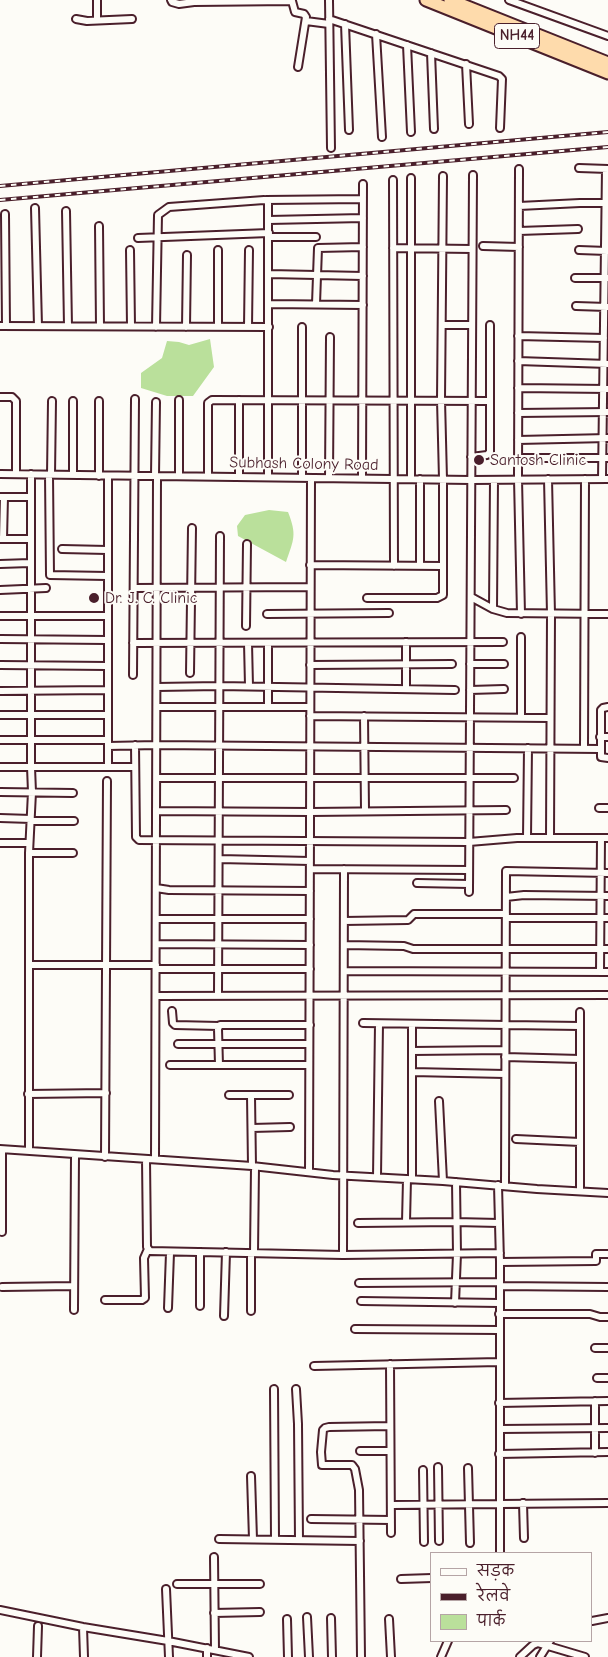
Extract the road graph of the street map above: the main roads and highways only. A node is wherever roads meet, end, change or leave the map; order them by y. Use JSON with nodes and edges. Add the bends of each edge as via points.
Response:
{"nodes":[{"id":1,"x":426,"y":0,"type":"edge"},
{"id":2,"x":450,"y":0,"type":"edge"},
{"id":3,"x":608,"y":63,"type":"edge"},
{"id":4,"x":608,"y":73,"type":"edge"}],
"edges":[{"from":1,"to":4,"type":"highway","number":"NH44"},
{"from":2,"to":3,"type":"highway","number":"NH44"}]}
